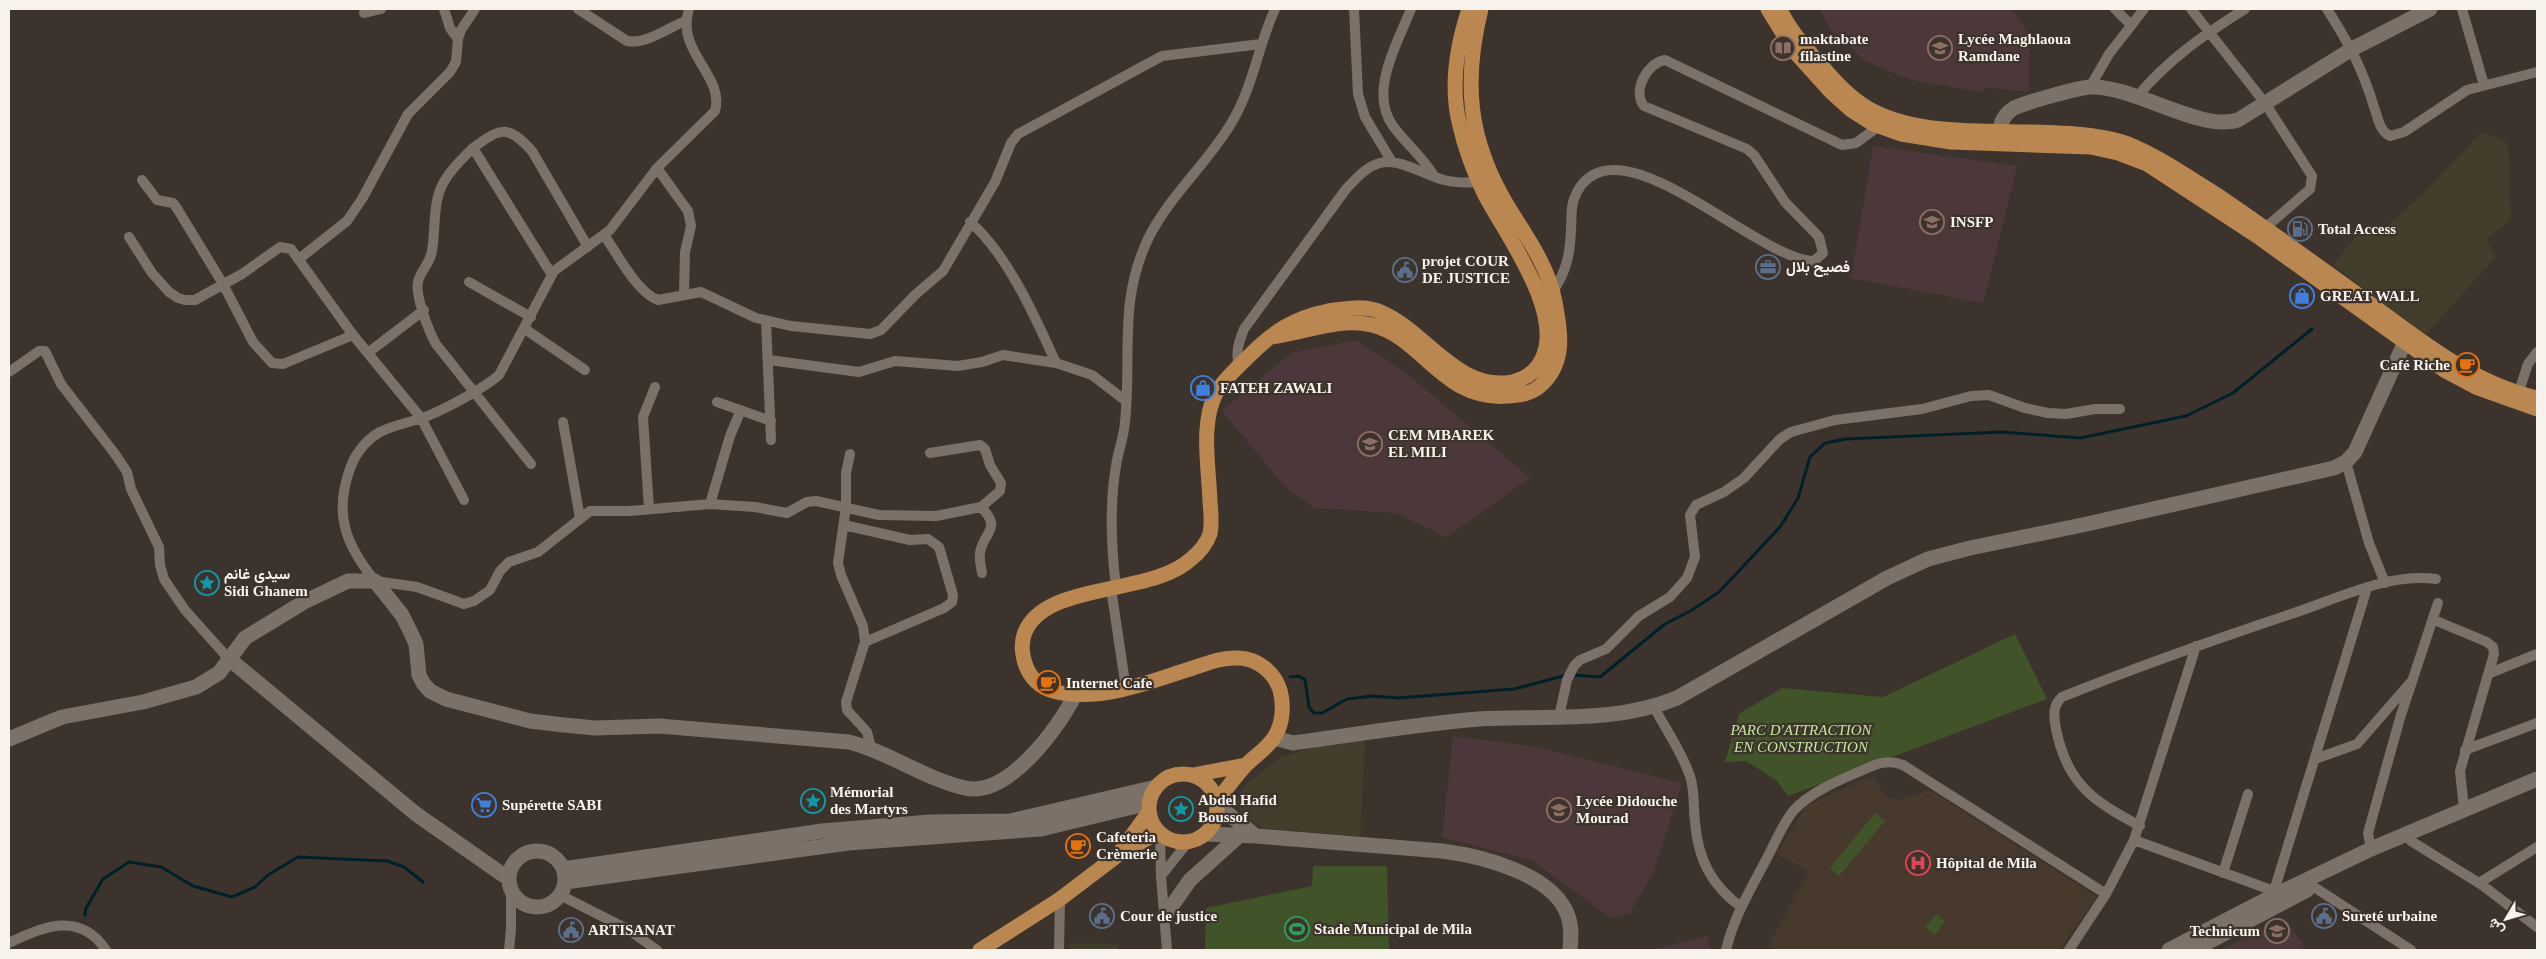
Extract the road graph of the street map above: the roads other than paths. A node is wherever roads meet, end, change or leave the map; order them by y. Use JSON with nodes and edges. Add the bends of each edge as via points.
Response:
{"nodes":[{"id":1,"x":381,"y":9,"type":"edge"},
{"id":2,"x":444,"y":9,"type":"edge"},
{"id":3,"x":475,"y":9,"type":"edge"},
{"id":4,"x":578,"y":9,"type":"edge"},
{"id":5,"x":689,"y":9,"type":"edge"},
{"id":6,"x":1274,"y":9,"type":"edge"},
{"id":7,"x":1354,"y":9,"type":"edge"},
{"id":8,"x":1412,"y":9,"type":"edge"},
{"id":9,"x":1469,"y":9,"type":"edge"},
{"id":10,"x":1482,"y":9,"type":"edge"},
{"id":11,"x":1768,"y":9,"type":"edge"},
{"id":12,"x":1780,"y":9,"type":"edge"},
{"id":13,"x":2115,"y":9,"type":"edge"},
{"id":14,"x":2144,"y":9,"type":"edge"},
{"id":15,"x":2191,"y":9,"type":"edge"},
{"id":16,"x":2245,"y":9,"type":"edge"},
{"id":17,"x":2327,"y":9,"type":"edge"},
{"id":18,"x":2430,"y":9,"type":"edge"},
{"id":19,"x":2462,"y":9,"type":"edge"},
{"id":20,"x":364,"y":13,"type":"dead end"},
{"id":21,"x":685,"y":21,"type":"junction"},
{"id":22,"x":2130,"y":24,"type":"junction"},
{"id":23,"x":2210,"y":31,"type":"junction"},
{"id":24,"x":458,"y":39,"type":"junction"},
{"id":25,"x":1261,"y":44,"type":"junction"},
{"id":26,"x":2352,"y":49,"type":"junction"},
{"id":27,"x":2537,"y":72,"type":"edge"},
{"id":28,"x":2484,"y":84,"type":"junction"},
{"id":29,"x":2090,"y":87,"type":"junction"},
{"id":30,"x":2137,"y":97,"type":"junction"},
{"id":31,"x":2265,"y":103,"type":"junction"},
{"id":32,"x":1878,"y":126,"type":"junction"},
{"id":33,"x":1999,"y":136,"type":"junction"},
{"id":34,"x":473,"y":148,"type":"junction"},
{"id":35,"x":1392,"y":162,"type":"junction"},
{"id":36,"x":657,"y":168,"type":"junction"},
{"id":37,"x":1434,"y":176,"type":"junction"},
{"id":38,"x":142,"y":180,"type":"dead end"},
{"id":39,"x":1479,"y":182,"type":"junction"},
{"id":40,"x":970,"y":222,"type":"junction"},
{"id":41,"x":2265,"y":228,"type":"junction"},
{"id":42,"x":604,"y":235,"type":"junction"},
{"id":43,"x":129,"y":237,"type":"dead end"},
{"id":44,"x":588,"y":247,"type":"junction"},
{"id":45,"x":299,"y":259,"type":"junction"},
{"id":46,"x":552,"y":275,"type":"junction"},
{"id":47,"x":469,"y":282,"type":"dead end"},
{"id":48,"x":223,"y":284,"type":"junction"},
{"id":49,"x":1553,"y":291,"type":"junction"},
{"id":50,"x":684,"y":295,"type":"junction"},
{"id":51,"x":424,"y":310,"type":"junction"},
{"id":52,"x":531,"y":317,"type":"junction"},
{"id":53,"x":766,"y":321,"type":"junction"},
{"id":54,"x":2386,"y":322,"type":"junction"},
{"id":55,"x":525,"y":329,"type":"junction"},
{"id":56,"x":353,"y":335,"type":"junction"},
{"id":57,"x":1271,"y":337,"type":"junction"},
{"id":58,"x":2408,"y":338,"type":"junction"},
{"id":59,"x":369,"y":352,"type":"junction"},
{"id":60,"x":2537,"y":352,"type":"edge"},
{"id":61,"x":769,"y":360,"type":"junction"},
{"id":62,"x":1056,"y":363,"type":"junction"},
{"id":63,"x":1239,"y":366,"type":"junction"},
{"id":64,"x":585,"y":370,"type":"dead end"},
{"id":65,"x":9,"y":372,"type":"edge"},
{"id":66,"x":655,"y":387,"type":"dead end"},
{"id":67,"x":473,"y":392,"type":"junction"},
{"id":68,"x":2518,"y":394,"type":"junction"},
{"id":69,"x":2537,"y":398,"type":"edge"},
{"id":70,"x":1126,"y":401,"type":"junction"},
{"id":71,"x":716,"y":402,"type":"dead end"},
{"id":72,"x":2120,"y":409,"type":"dead end"},
{"id":73,"x":2537,"y":409,"type":"edge"},
{"id":74,"x":741,"y":410,"type":"junction"},
{"id":75,"x":421,"y":418,"type":"junction"},
{"id":76,"x":771,"y":421,"type":"junction"},
{"id":77,"x":563,"y":422,"type":"dead end"},
{"id":78,"x":771,"y":440,"type":"dead end"},
{"id":79,"x":930,"y":453,"type":"dead end"},
{"id":80,"x":850,"y":454,"type":"dead end"},
{"id":81,"x":2346,"y":462,"type":"junction"},
{"id":82,"x":531,"y":464,"type":"dead end"},
{"id":83,"x":464,"y":500,"type":"dead end"},
{"id":84,"x":710,"y":504,"type":"junction"},
{"id":85,"x":846,"y":507,"type":"junction"},
{"id":86,"x":981,"y":507,"type":"junction"},
{"id":87,"x":649,"y":509,"type":"junction"},
{"id":88,"x":580,"y":518,"type":"junction"},
{"id":89,"x":844,"y":525,"type":"junction"},
{"id":90,"x":982,"y":573,"type":"dead end"},
{"id":91,"x":2436,"y":579,"type":"dead end"},
{"id":92,"x":375,"y":581,"type":"junction"},
{"id":93,"x":2385,"y":583,"type":"junction"},
{"id":94,"x":1114,"y":588,"type":"junction"},
{"id":95,"x":2367,"y":588,"type":"junction"},
{"id":96,"x":2438,"y":602,"type":"dead end"},
{"id":97,"x":2434,"y":620,"type":"junction"},
{"id":98,"x":865,"y":642,"type":"junction"},
{"id":99,"x":2196,"y":646,"type":"junction"},
{"id":100,"x":2537,"y":654,"type":"edge"},
{"id":101,"x":228,"y":658,"type":"junction"},
{"id":102,"x":2490,"y":673,"type":"junction"},
{"id":103,"x":2414,"y":678,"type":"junction"},
{"id":104,"x":1126,"y":688,"type":"junction"},
{"id":105,"x":1075,"y":695,"type":"junction"},
{"id":106,"x":1654,"y":707,"type":"junction"},
{"id":107,"x":1559,"y":717,"type":"junction"},
{"id":108,"x":2537,"y":723,"type":"edge"},
{"id":109,"x":9,"y":738,"type":"edge"},
{"id":110,"x":1274,"y":738,"type":"junction"},
{"id":111,"x":871,"y":748,"type":"junction"},
{"id":112,"x":2465,"y":750,"type":"junction"},
{"id":113,"x":2315,"y":758,"type":"junction"},
{"id":114,"x":1246,"y":765,"type":"junction"},
{"id":115,"x":1193,"y":775,"type":"junction"},
{"id":116,"x":2537,"y":779,"type":"edge"},
{"id":117,"x":1156,"y":787,"type":"junction"},
{"id":118,"x":2537,"y":787,"type":"edge"},
{"id":119,"x":2248,"y":794,"type":"dead end"},
{"id":120,"x":1217,"y":803,"type":"junction"},
{"id":121,"x":1149,"y":807,"type":"junction"},
{"id":122,"x":2464,"y":809,"type":"junction"},
{"id":123,"x":2140,"y":826,"type":"junction"},
{"id":124,"x":1160,"y":832,"type":"junction"},
{"id":125,"x":1204,"y":834,"type":"junction"},
{"id":126,"x":848,"y":836,"type":"junction"},
{"id":127,"x":1239,"y":836,"type":"junction"},
{"id":128,"x":1256,"y":836,"type":"junction"},
{"id":129,"x":2134,"y":840,"type":"junction"},
{"id":130,"x":1189,"y":841,"type":"junction"},
{"id":131,"x":2411,"y":841,"type":"junction"},
{"id":132,"x":2537,"y":847,"type":"edge"},
{"id":133,"x":2371,"y":849,"type":"junction"},
{"id":134,"x":1118,"y":855,"type":"junction"},
{"id":135,"x":2223,"y":873,"type":"junction"},
{"id":136,"x":1161,"y":876,"type":"junction"},
{"id":137,"x":563,"y":882,"type":"junction"},
{"id":138,"x":2311,"y":883,"type":"junction"},
{"id":139,"x":2479,"y":884,"type":"junction"},
{"id":140,"x":510,"y":885,"type":"junction"},
{"id":141,"x":2275,"y":892,"type":"junction"},
{"id":142,"x":2106,"y":894,"type":"junction"},
{"id":143,"x":1060,"y":899,"type":"junction"},
{"id":144,"x":1741,"y":907,"type":"junction"},
{"id":145,"x":1164,"y":917,"type":"junction"},
{"id":146,"x":2537,"y":927,"type":"edge"},
{"id":147,"x":9,"y":943,"type":"edge"},
{"id":148,"x":106,"y":950,"type":"edge"},
{"id":149,"x":508,"y":950,"type":"edge"},
{"id":150,"x":657,"y":950,"type":"edge"},
{"id":151,"x":980,"y":950,"type":"edge"},
{"id":152,"x":1059,"y":950,"type":"edge"},
{"id":153,"x":1167,"y":950,"type":"edge"},
{"id":154,"x":1570,"y":950,"type":"edge"},
{"id":155,"x":1726,"y":950,"type":"edge"},
{"id":156,"x":2069,"y":950,"type":"edge"},
{"id":157,"x":2169,"y":950,"type":"edge"},
{"id":158,"x":2193,"y":950,"type":"edge"},
{"id":159,"x":2411,"y":950,"type":"edge"}],
"edges":[{"from":1,"to":20,"type":"street"},
{"from":2,"to":24,"type":"street","via":[[450,28]]},
{"from":3,"to":24,"type":"street"},
{"from":4,"to":21,"type":"street","via":[[632,42]]},
{"from":5,"to":21,"type":"street"},
{"from":6,"to":25,"type":"street"},
{"from":7,"to":35,"type":"street","via":[[1358,94],[1365,117]]},
{"from":8,"to":37,"type":"street","via":[[1392,57],[1383,87],[1384,101],[1393,126],[1413,146]]},
{"from":9,"to":39,"type":"main road","via":[[1462,30],[1455,90],[1458,122]]},
{"from":10,"to":49,"type":"main road","via":[[1470,75],[1472,110],[1480,144],[1492,176],[1533,246]]},
{"from":11,"to":32,"type":"main road","via":[[1793,50],[1831,92],[1851,110]]},
{"from":12,"to":33,"type":"main road","via":[[1800,40],[1832,78],[1873,112],[1898,121]]},
{"from":13,"to":22,"type":"street"},
{"from":14,"to":22,"type":"street"},
{"from":15,"to":23,"type":"street"},
{"from":16,"to":23,"type":"street"},
{"from":17,"to":26,"type":"street"},
{"from":18,"to":26,"type":"main road"},
{"from":19,"to":28,"type":"street"},
{"from":21,"to":36,"type":"street","via":[[693,51],[712,82],[716,107],[711,116]]},
{"from":22,"to":29,"type":"street"},
{"from":23,"to":30,"type":"street","via":[[2162,69]]},
{"from":23,"to":31,"type":"street"},
{"from":24,"to":45,"type":"street","via":[[456,62],[450,72],[408,114],[362,200],[347,221]]},
{"from":25,"to":40,"type":"street","via":[[1162,56],[1024,130],[1011,143],[995,182]]},
{"from":25,"to":70,"type":"street","via":[[1248,91],[1232,122],[1165,212],[1149,238],[1138,266],[1129,300]]},
{"from":26,"to":28,"type":"street","via":[[2382,129],[2390,136],[2404,132],[2467,90]]},
{"from":26,"to":31,"type":"main road"},
{"from":27,"to":28,"type":"street"},
{"from":29,"to":30,"type":"main road"},
{"from":29,"to":33,"type":"main road","via":[[2014,108],[2001,121]]},
{"from":30,"to":31,"type":"main road","via":[[2220,124],[2238,120]]},
{"from":31,"to":41,"type":"street","via":[[2312,176],[2312,184]]},
{"from":32,"to":33,"type":"main road","via":[[1901,134],[1951,142]]},
{"from":32,"to":49,"type":"street","via":[[1856,143],[1842,145],[1665,60],[1658,61],[1652,65],[1638,91],[1644,106],[1754,154],[1785,202],[1819,237],[1823,253],[1814,261],[1789,256],[1768,247],[1654,178],[1632,171],[1602,173],[1587,180],[1577,192],[1571,208],[1570,248],[1565,272]]},
{"from":33,"to":41,"type":"main road","via":[[2088,134],[2126,143],[2162,159]]},
{"from":33,"to":54,"type":"main road","via":[[2091,147],[2147,164]]},
{"from":34,"to":44,"type":"street","via":[[502,130],[520,138],[532,151]]},
{"from":34,"to":46,"type":"street"},
{"from":34,"to":51,"type":"street","via":[[444,180],[439,193],[432,251],[418,283]]},
{"from":35,"to":37,"type":"street"},
{"from":35,"to":63,"type":"street","via":[[1369,168],[1346,189],[1244,329],[1238,343]]},
{"from":36,"to":42,"type":"street"},
{"from":36,"to":50,"type":"street","via":[[690,218]]},
{"from":37,"to":39,"type":"street","via":[[1455,182]]},
{"from":38,"to":48,"type":"street","via":[[157,200],[173,204],[178,210]]},
{"from":39,"to":57,"type":"main road","via":[[1537,290],[1547,339],[1544,356],[1535,371],[1520,380],[1504,383],[1475,377],[1449,363],[1405,326],[1381,312],[1364,308],[1345,308],[1302,318],[1286,324]]},
{"from":40,"to":53,"type":"street","via":[[943,271],[881,330],[863,334]]},
{"from":40,"to":62,"type":"street","via":[[995,250],[1038,323]]},
{"from":41,"to":54,"type":"main road"},
{"from":42,"to":44,"type":"street"},
{"from":42,"to":50,"type":"street","via":[[646,294],[658,300]]},
{"from":43,"to":48,"type":"street","via":[[152,273],[178,298],[195,300]]},
{"from":44,"to":46,"type":"street"},
{"from":45,"to":48,"type":"street","via":[[291,249],[280,247]]},
{"from":45,"to":56,"type":"street"},
{"from":46,"to":52,"type":"street"},
{"from":47,"to":52,"type":"street"},
{"from":48,"to":56,"type":"street","via":[[253,342],[272,363],[283,364]]},
{"from":49,"to":57,"type":"main road","via":[[1560,323],[1561,348],[1556,365],[1536,390],[1522,395],[1500,397],[1462,388],[1398,338],[1370,325],[1322,326]]},
{"from":50,"to":53,"type":"street","via":[[700,292]]},
{"from":51,"to":59,"type":"street"},
{"from":51,"to":67,"type":"street","via":[[432,337]]},
{"from":52,"to":55,"type":"street"},
{"from":53,"to":61,"type":"street"},
{"from":54,"to":58,"type":"main road"},
{"from":55,"to":64,"type":"street"},
{"from":55,"to":67,"type":"street","via":[[499,375]]},
{"from":56,"to":59,"type":"street"},
{"from":57,"to":63,"type":"main road"},
{"from":58,"to":68,"type":"main road"},
{"from":58,"to":73,"type":"main road","via":[[2444,370],[2478,388]]},
{"from":58,"to":81,"type":"main road","via":[[2355,452]]},
{"from":59,"to":75,"type":"street"},
{"from":60,"to":68,"type":"street","via":[[2528,364]]},
{"from":61,"to":62,"type":"street","via":[[859,372],[895,361],[958,366],[1003,355]]},
{"from":61,"to":76,"type":"street"},
{"from":62,"to":70,"type":"street","via":[[1092,375]]},
{"from":63,"to":94,"type":"main road","via":[[1216,392],[1209,418],[1211,517],[1210,534],[1202,549],[1173,572]]},
{"from":65,"to":101,"type":"street","via":[[39,351],[45,351],[61,384],[127,472],[131,489],[159,548],[164,579],[185,610]]},
{"from":66,"to":87,"type":"street","via":[[643,417]]},
{"from":67,"to":75,"type":"street"},
{"from":67,"to":82,"type":"street"},
{"from":68,"to":69,"type":"main road"},
{"from":70,"to":94,"type":"street","via":[[1110,516]]},
{"from":71,"to":74,"type":"street"},
{"from":72,"to":107,"type":"street","via":[[2048,413],[1989,395],[1972,396],[1922,409],[1835,420],[1786,436],[1733,487],[1696,504],[1690,516],[1694,557],[1687,578],[1670,598],[1639,616],[1606,649],[1574,666],[1567,680]]},
{"from":74,"to":76,"type":"street"},
{"from":74,"to":84,"type":"street"},
{"from":75,"to":83,"type":"street"},
{"from":75,"to":92,"type":"street","via":[[379,432],[353,461],[347,478],[341,509],[343,525],[361,564]]},
{"from":76,"to":78,"type":"street"},
{"from":77,"to":88,"type":"street"},
{"from":79,"to":86,"type":"street","via":[[975,444],[985,449],[1001,484],[1000,491]]},
{"from":80,"to":85,"type":"street","via":[[846,473]]},
{"from":81,"to":93,"type":"street"},
{"from":81,"to":106,"type":"main road","via":[[2314,474],[1928,559],[1887,578],[1677,698]]},
{"from":84,"to":85,"type":"street","via":[[787,513],[806,502]]},
{"from":84,"to":87,"type":"street"},
{"from":85,"to":86,"type":"street","via":[[912,517]]},
{"from":85,"to":89,"type":"street"},
{"from":86,"to":90,"type":"street","via":[[991,517],[992,526],[980,552]]},
{"from":87,"to":88,"type":"street","via":[[600,510]]},
{"from":88,"to":92,"type":"street","via":[[538,552],[505,565],[490,590],[474,601],[457,603],[417,588]]},
{"from":89,"to":98,"type":"street","via":[[838,563],[863,626]]},
{"from":89,"to":98,"type":"street","via":[[910,540],[928,539],[939,547],[952,595],[952,602],[944,608]]},
{"from":91,"to":93,"type":"street","via":[[2415,576]]},
{"from":92,"to":101,"type":"main road","via":[[348,581],[304,602],[245,638]]},
{"from":92,"to":111,"type":"main road","via":[[402,615],[411,633],[423,683],[435,695],[446,700],[530,721],[564,725],[595,728],[659,726],[780,735],[849,742]]},
{"from":93,"to":95,"type":"street"},
{"from":94,"to":104,"type":"street"},
{"from":94,"to":105,"type":"main road","via":[[1051,607],[1027,628],[1022,643],[1030,674],[1045,689]]},
{"from":95,"to":99,"type":"street"},
{"from":95,"to":113,"type":"street"},
{"from":96,"to":97,"type":"street"},
{"from":97,"to":102,"type":"street","via":[[2493,647]]},
{"from":97,"to":103,"type":"street"},
{"from":98,"to":111,"type":"street","via":[[846,702],[847,710],[867,732]]},
{"from":99,"to":123,"type":"street"},
{"from":99,"to":123,"type":"street","via":[[2062,697],[2054,709],[2065,758],[2082,788],[2108,809]]},
{"from":100,"to":102,"type":"street"},
{"from":101,"to":109,"type":"main road","via":[[219,673],[196,687],[158,699],[62,717]]},
{"from":101,"to":140,"type":"main road","via":[[416,814]]},
{"from":102,"to":112,"type":"street"},
{"from":103,"to":113,"type":"street","via":[[2357,744]]},
{"from":103,"to":133,"type":"street","via":[[2368,833]]},
{"from":104,"to":105,"type":"main road","via":[[1102,694]]},
{"from":104,"to":110,"type":"main road","via":[[1223,659],[1252,660],[1267,669],[1277,682],[1282,698],[1282,715]]},
{"from":105,"to":111,"type":"main road","via":[[1067,711],[1035,752],[1012,773],[981,789],[951,784]]},
{"from":106,"to":107,"type":"main road","via":[[1607,716]]},
{"from":106,"to":144,"type":"street","via":[[1694,788],[1695,822],[1702,856],[1712,880]]},
{"from":107,"to":110,"type":"main road","via":[[1460,721],[1293,743]]},
{"from":108,"to":112,"type":"street"},
{"from":110,"to":114,"type":"main road"},
{"from":112,"to":122,"type":"street","via":[[2460,772]]},
{"from":113,"to":141,"type":"street"},
{"from":114,"to":115,"type":"main road"},
{"from":114,"to":120,"type":"main road"},
{"from":115,"to":117,"type":"main road","via":[[1173,775]]},
{"from":115,"to":120,"type":"main road","via":[[1212,790]]},
{"from":116,"to":122,"type":"main road"},
{"from":117,"to":121,"type":"main road"},
{"from":117,"to":126,"type":"main road","via":[[1010,821],[930,822]]},
{"from":118,"to":131,"type":"main road"},
{"from":119,"to":135,"type":"street"},
{"from":120,"to":125,"type":"main road","via":[[1214,821]]},
{"from":120,"to":128,"type":"main road"},
{"from":121,"to":124,"type":"main road","via":[[1153,823]]},
{"from":121,"to":126,"type":"main road","via":[[1041,829]]},
{"from":121,"to":134,"type":"main road"},
{"from":122,"to":133,"type":"main road"},
{"from":123,"to":129,"type":"street"},
{"from":124,"to":130,"type":"main road","via":[[1174,840]]},
{"from":124,"to":134,"type":"main road"},
{"from":124,"to":136,"type":"street"},
{"from":125,"to":127,"type":"main road"},
{"from":125,"to":130,"type":"main road"},
{"from":126,"to":137,"type":"main road"},
{"from":127,"to":128,"type":"main road"},
{"from":127,"to":145,"type":"main road","via":[[1190,880]]},
{"from":128,"to":154,"type":"main road","via":[[1466,854],[1512,869],[1544,886],[1561,902],[1571,929]]},
{"from":129,"to":135,"type":"street"},
{"from":129,"to":142,"type":"street"},
{"from":130,"to":136,"type":"street"},
{"from":131,"to":138,"type":"main road"},
{"from":131,"to":139,"type":"street"},
{"from":132,"to":139,"type":"street"},
{"from":133,"to":138,"type":"main road"},
{"from":134,"to":143,"type":"main road"},
{"from":135,"to":141,"type":"street"},
{"from":136,"to":145,"type":"street"},
{"from":137,"to":140,"type":"main road","via":[[552,903],[540,907],[518,900]]},
{"from":137,"to":140,"type":"main road","via":[[557,860],[538,851],[527,852],[518,858],[511,867]]},
{"from":137,"to":150,"type":"street"},
{"from":138,"to":141,"type":"main road"},
{"from":138,"to":158,"type":"main road"},
{"from":138,"to":159,"type":"street"},
{"from":139,"to":146,"type":"street"},
{"from":140,"to":149,"type":"street"},
{"from":141,"to":157,"type":"main road"},
{"from":142,"to":144,"type":"street","via":[[1908,768],[1892,761],[1841,779],[1794,810]]},
{"from":142,"to":156,"type":"street"},
{"from":143,"to":151,"type":"main road"},
{"from":143,"to":152,"type":"street"},
{"from":144,"to":155,"type":"street"},
{"from":145,"to":153,"type":"street"},
{"from":147,"to":148,"type":"street","via":[[48,928],[76,926],[88,931]]}]}
